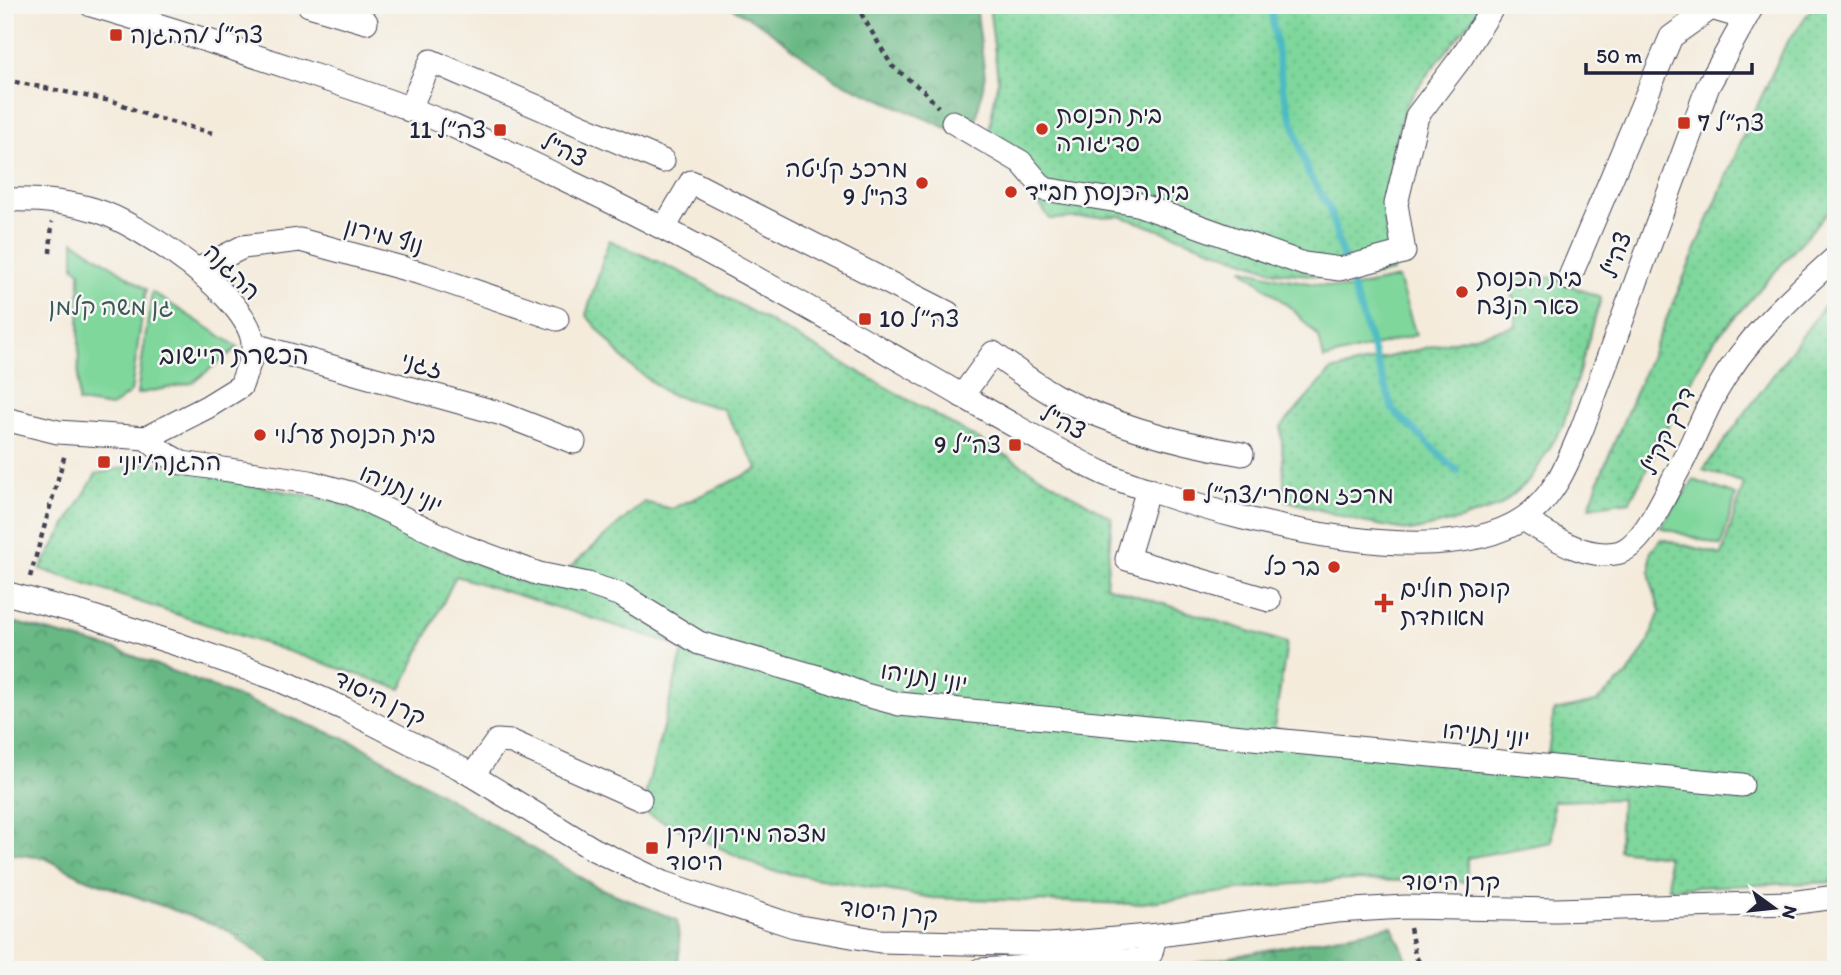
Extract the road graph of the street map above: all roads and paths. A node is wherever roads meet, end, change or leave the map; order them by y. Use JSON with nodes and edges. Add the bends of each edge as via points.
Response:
{"nodes":[{"id":1,"x":91,"y":5,"type":"edge"},
{"id":2,"x":309,"y":5,"type":"edge"},
{"id":3,"x":856,"y":5,"type":"edge"},
{"id":4,"x":1494,"y":5,"type":"edge"},
{"id":5,"x":1749,"y":12,"type":"edge"},
{"id":6,"x":366,"y":22,"type":"dead end"},
{"id":7,"x":5,"y":79,"type":"edge"},
{"id":8,"x":409,"y":110,"type":"junction"},
{"id":9,"x":953,"y":122,"type":"joint"},
{"id":10,"x":212,"y":133,"type":"dead end"},
{"id":11,"x":663,"y":161,"type":"dead end"},
{"id":12,"x":5,"y":200,"type":"edge"},
{"id":13,"x":53,"y":201,"type":"junction"},
{"id":14,"x":664,"y":228,"type":"junction"},
{"id":15,"x":50,"y":253,"type":"dead end"},
{"id":16,"x":1836,"y":257,"type":"edge"},
{"id":17,"x":197,"y":270,"type":"junction"},
{"id":18,"x":1569,"y":279,"type":"dead end"},
{"id":19,"x":948,"y":313,"type":"dead end"},
{"id":20,"x":557,"y":319,"type":"dead end"},
{"id":21,"x":254,"y":345,"type":"junction"},
{"id":22,"x":962,"y":396,"type":"junction"},
{"id":23,"x":5,"y":419,"type":"edge"},
{"id":24,"x":71,"y":432,"type":"junction"},
{"id":25,"x":146,"y":438,"type":"junction"},
{"id":26,"x":574,"y":442,"type":"dead end"},
{"id":27,"x":1242,"y":454,"type":"dead end"},
{"id":28,"x":1148,"y":489,"type":"junction"},
{"id":29,"x":1523,"y":519,"type":"junction"},
{"id":30,"x":15,"y":596,"type":"edge"},
{"id":31,"x":1269,"y":600,"type":"dead end"},
{"id":32,"x":472,"y":775,"type":"junction"},
{"id":33,"x":1742,"y":785,"type":"dead end"},
{"id":34,"x":640,"y":799,"type":"dead end"},
{"id":35,"x":1836,"y":897,"type":"edge"},
{"id":36,"x":1405,"y":907,"type":"junction"},
{"id":37,"x":1155,"y":936,"type":"junction"},
{"id":38,"x":980,"y":970,"type":"edge"},
{"id":39,"x":1424,"y":970,"type":"edge"}],
"edges":[{"from":1,"to":8,"type":"street","name":"צה\"ל"},
{"from":2,"to":6,"type":"street"},
{"from":3,"to":9,"type":"path","via":[[892,66]]},
{"from":4,"to":9,"type":"street","via":[[1417,116],[1396,204],[1404,252],[1340,270],[1304,264],[1137,204],[1044,189],[1021,162]]},
{"from":5,"to":18,"type":"street","via":[[1711,8],[1671,37]]},
{"from":5,"to":29,"type":"street","name":"צה\"ל","via":[[1707,86],[1567,466],[1549,496]]},
{"from":7,"to":10,"type":"path","via":[[116,102]]},
{"from":8,"to":11,"type":"street","via":[[431,61]]},
{"from":8,"to":14,"type":"street","name":"צה\"ל","via":[[465,132]]},
{"from":12,"to":13,"type":"street","name":"ההגנה"},
{"from":13,"to":15,"type":"path"},
{"from":13,"to":17,"type":"street","name":"ההגנה","via":[[97,210],[126,223]]},
{"from":14,"to":19,"type":"street","via":[[691,182]]},
{"from":14,"to":22,"type":"street","name":"צה\"ל"},
{"from":16,"to":29,"type":"street","name":"דרך קק\"ל","via":[[1751,339],[1716,392],[1652,521],[1634,542],[1619,554],[1598,553],[1564,544]]},
{"from":17,"to":20,"type":"street","name":"נוף מירון","via":[[243,247],[300,240],[425,274]]},
{"from":17,"to":21,"type":"street","name":"ההגנה","via":[[245,321]]},
{"from":21,"to":25,"type":"street","via":[[241,386]]},
{"from":21,"to":26,"type":"street","name":"זגני","via":[[502,414]]},
{"from":22,"to":27,"type":"street","via":[[993,353],[1056,396],[1107,418],[1202,447]]},
{"from":22,"to":28,"type":"street","name":"צה\"ל","via":[[1106,475]]},
{"from":23,"to":24,"type":"street"},
{"from":24,"to":25,"type":"street"},
{"from":24,"to":30,"type":"path"},
{"from":25,"to":33,"type":"street","name":"יוני נתניהו","via":[[182,463],[310,482],[350,493],[538,575],[621,595],[699,643],[899,704]]},
{"from":28,"to":29,"type":"street","name":"צה\"ל","via":[[1281,528],[1407,543],[1490,534]]},
{"from":28,"to":31,"type":"street","via":[[1127,559]]},
{"from":30,"to":32,"type":"street","name":"קרן היסוד","via":[[277,679]]},
{"from":32,"to":34,"type":"street","via":[[497,741],[512,742]]},
{"from":32,"to":37,"type":"street","name":"קרן היסוד","via":[[593,849],[664,883],[794,926],[880,941],[966,944],[1050,945]]},
{"from":35,"to":36,"type":"street","name":"קרן היסוד","via":[[1790,903],[1556,910]]},
{"from":36,"to":37,"type":"street","name":"קרן היסוד","via":[[1336,911]]},
{"from":36,"to":39,"type":"path","via":[[1415,955]]},
{"from":37,"to":38,"type":"street","via":[[1151,953],[1140,960]]}]}
